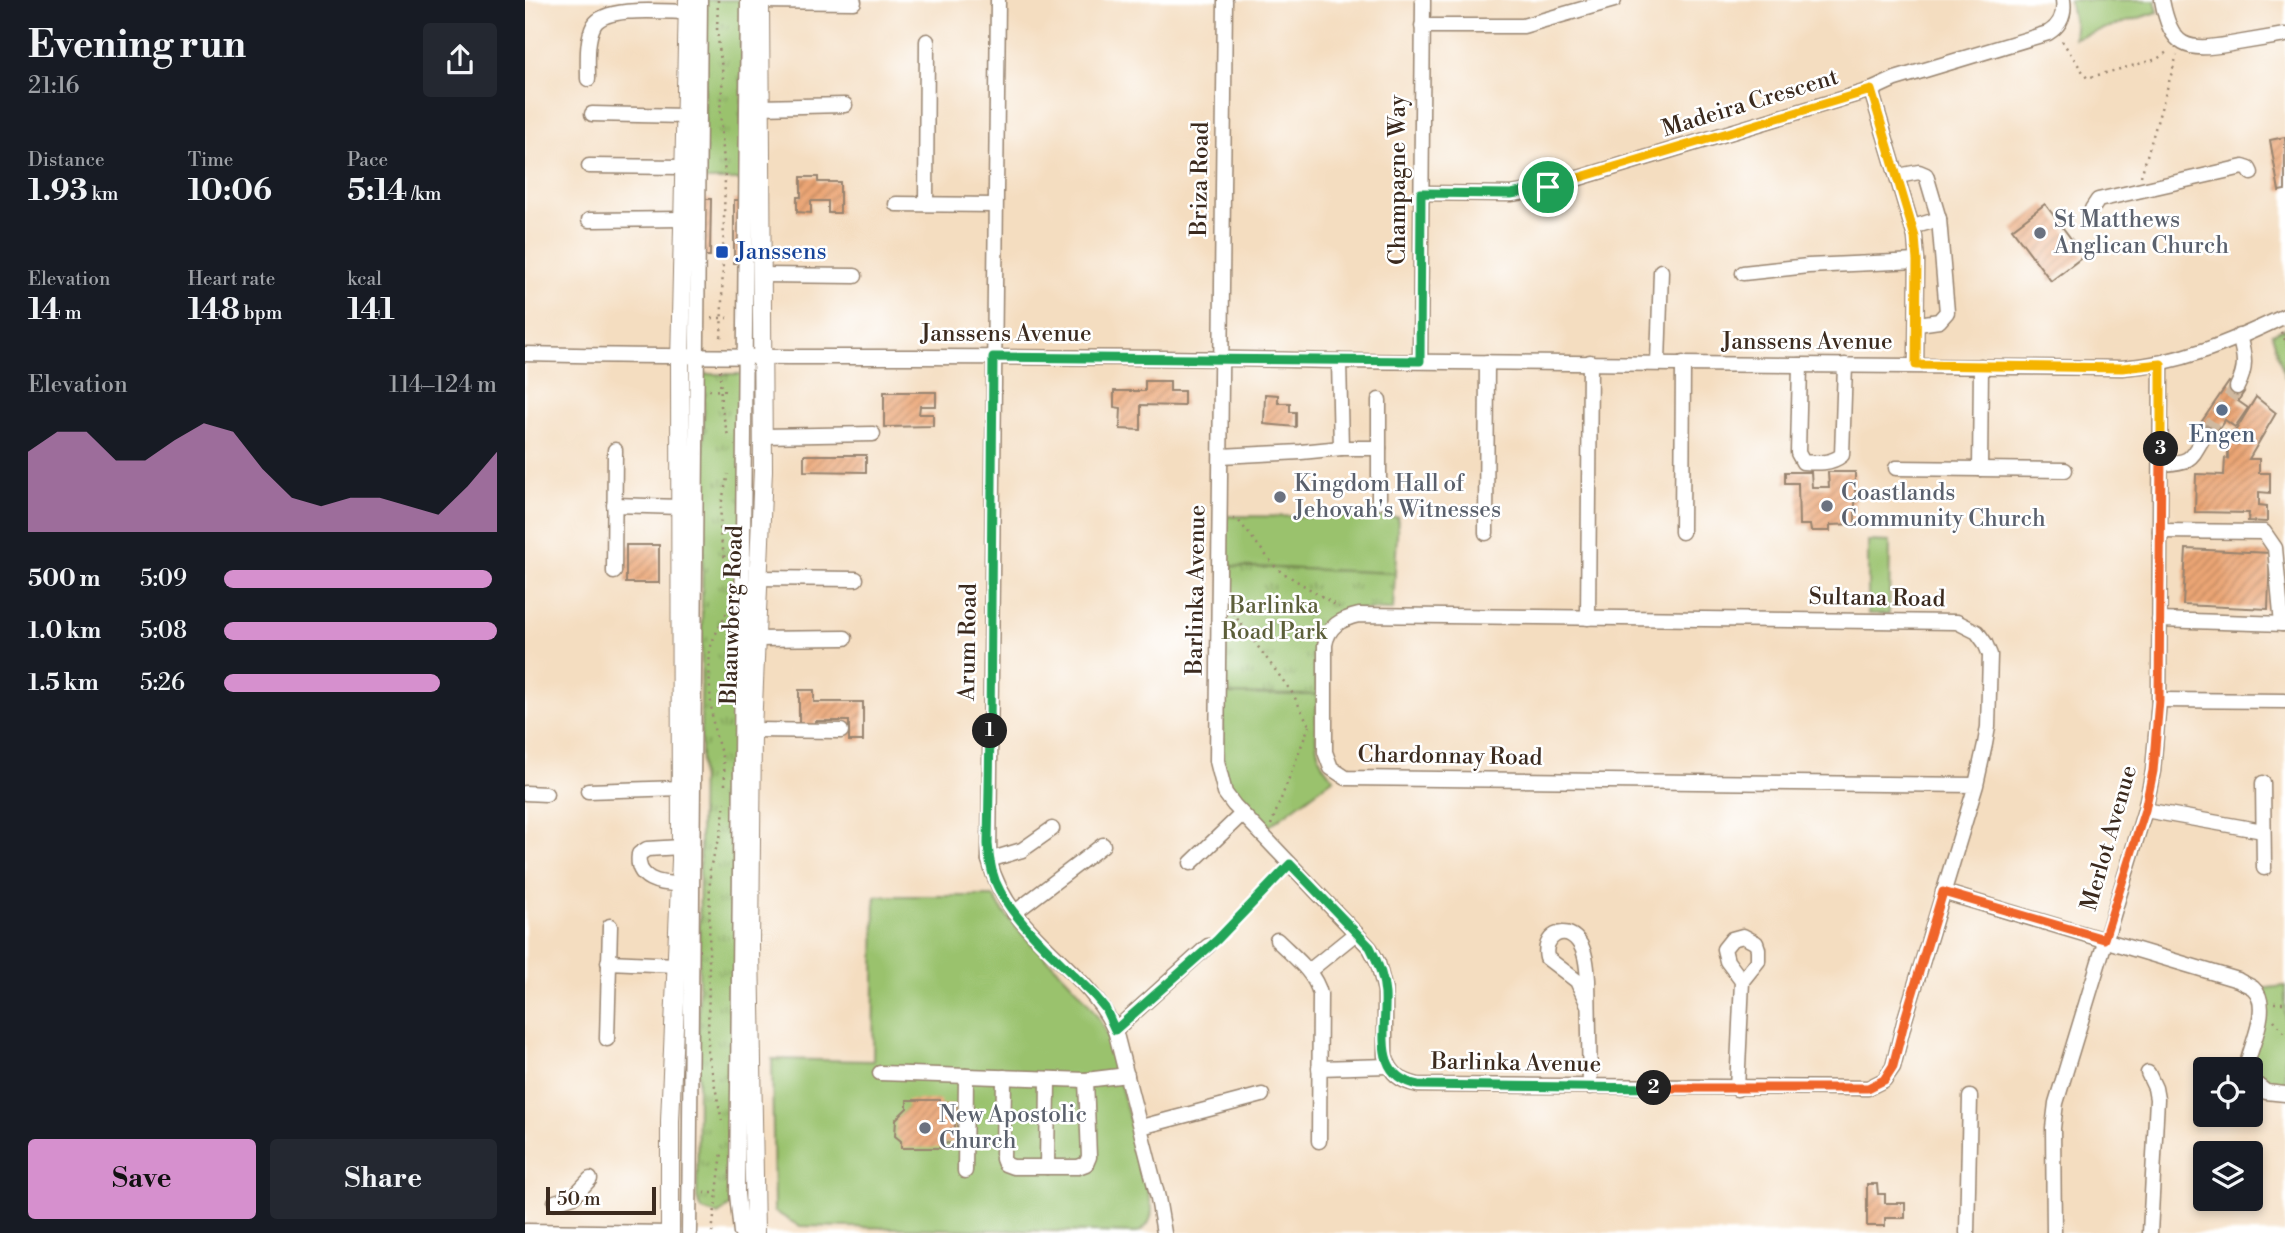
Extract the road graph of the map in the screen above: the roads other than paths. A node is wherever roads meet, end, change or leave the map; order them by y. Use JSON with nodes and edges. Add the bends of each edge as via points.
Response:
{"nodes":[{"id":1,"x":756,"y":0,"type":"edge"},
{"id":2,"x":997,"y":0,"type":"edge"},
{"id":3,"x":1225,"y":0,"type":"edge"},
{"id":4,"x":1423,"y":0,"type":"edge"},
{"id":5,"x":1614,"y":0,"type":"edge"},
{"id":6,"x":2063,"y":0,"type":"edge"},
{"id":7,"x":2162,"y":0,"type":"edge"},
{"id":8,"x":854,"y":2,"type":"dead end"},
{"id":9,"x":692,"y":4,"type":"edge"},
{"id":10,"x":1422,"y":26,"type":"junction"},
{"id":11,"x":2285,"y":35,"type":"edge"},
{"id":12,"x":927,"y":41,"type":"dead end"},
{"id":13,"x":587,"y":79,"type":"dead end"},
{"id":14,"x":1871,"y":90,"type":"junction"},
{"id":15,"x":845,"y":105,"type":"dead end"},
{"id":16,"x":760,"y":107,"type":"junction"},
{"id":17,"x":592,"y":114,"type":"dead end"},
{"id":18,"x":685,"y":116,"type":"junction"},
{"id":19,"x":589,"y":166,"type":"dead end"},
{"id":20,"x":684,"y":167,"type":"junction"},
{"id":21,"x":2252,"y":173,"type":"dead end"},
{"id":22,"x":1898,"y":176,"type":"junction"},
{"id":23,"x":1421,"y":193,"type":"junction"},
{"id":24,"x":896,"y":204,"type":"dead end"},
{"id":25,"x":926,"y":204,"type":"junction"},
{"id":26,"x":995,"y":205,"type":"junction"},
{"id":27,"x":2092,"y":209,"type":"dead end"},
{"id":28,"x":683,"y":219,"type":"junction"},
{"id":29,"x":1939,"y":219,"type":"junction"},
{"id":30,"x":589,"y":220,"type":"dead end"},
{"id":31,"x":1913,"y":227,"type":"junction"},
{"id":32,"x":1917,"y":261,"type":"junction"},
{"id":33,"x":1661,"y":271,"type":"dead end"},
{"id":34,"x":1742,"y":273,"type":"dead end"},
{"id":35,"x":763,"y":275,"type":"junction"},
{"id":36,"x":855,"y":276,"type":"dead end"},
{"id":37,"x":2285,"y":316,"type":"edge"},
{"id":38,"x":1918,"y":324,"type":"junction"},
{"id":39,"x":2239,"y":336,"type":"junction"},
{"id":40,"x":525,"y":354,"type":"edge"},
{"id":41,"x":688,"y":356,"type":"junction"},
{"id":42,"x":993,"y":357,"type":"junction"},
{"id":43,"x":744,"y":358,"type":"junction"},
{"id":44,"x":763,"y":358,"type":"junction"},
{"id":45,"x":1221,"y":358,"type":"junction"},
{"id":46,"x":1339,"y":361,"type":"junction"},
{"id":47,"x":1420,"y":361,"type":"junction"},
{"id":48,"x":1487,"y":362,"type":"junction"},
{"id":49,"x":1590,"y":362,"type":"junction"},
{"id":50,"x":1658,"y":363,"type":"junction"},
{"id":51,"x":1683,"y":363,"type":"junction"},
{"id":52,"x":2161,"y":364,"type":"junction"},
{"id":53,"x":1800,"y":365,"type":"junction"},
{"id":54,"x":1845,"y":365,"type":"junction"},
{"id":55,"x":1916,"y":365,"type":"junction"},
{"id":56,"x":1981,"y":366,"type":"junction"},
{"id":57,"x":2237,"y":387,"type":"tunnel mouth"},
{"id":58,"x":1379,"y":400,"type":"dead end"},
{"id":59,"x":2206,"y":433,"type":"tunnel mouth"},
{"id":60,"x":873,"y":434,"type":"dead end"},
{"id":61,"x":763,"y":436,"type":"junction"},
{"id":62,"x":1341,"y":448,"type":"junction"},
{"id":63,"x":1379,"y":448,"type":"junction"},
{"id":64,"x":615,"y":450,"type":"dead end"},
{"id":65,"x":1221,"y":456,"type":"junction"},
{"id":66,"x":2162,"y":464,"type":"junction"},
{"id":67,"x":1896,"y":468,"type":"dead end"},
{"id":68,"x":1980,"y":469,"type":"junction"},
{"id":69,"x":2065,"y":470,"type":"dead end"},
{"id":70,"x":1379,"y":501,"type":"dead end"},
{"id":71,"x":614,"y":505,"type":"junction"},
{"id":72,"x":680,"y":507,"type":"junction"},
{"id":73,"x":2160,"y":531,"type":"junction"},
{"id":74,"x":1486,"y":533,"type":"dead end"},
{"id":75,"x":1682,"y":533,"type":"dead end"},
{"id":76,"x":614,"y":572,"type":"dead end"},
{"id":77,"x":757,"y":578,"type":"junction"},
{"id":78,"x":856,"y":579,"type":"dead end"},
{"id":79,"x":1588,"y":618,"type":"junction"},
{"id":80,"x":2159,"y":620,"type":"junction"},
{"id":81,"x":2284,"y":624,"type":"edge"},
{"id":82,"x":845,"y":638,"type":"dead end"},
{"id":83,"x":755,"y":639,"type":"junction"},
{"id":84,"x":2159,"y":700,"type":"junction"},
{"id":85,"x":2285,"y":701,"type":"edge"},
{"id":86,"x":752,"y":730,"type":"junction"},
{"id":87,"x":841,"y":731,"type":"dead end"},
{"id":88,"x":2263,"y":783,"type":"dead end"},
{"id":89,"x":1976,"y":785,"type":"junction"},
{"id":90,"x":681,"y":788,"type":"junction"},
{"id":91,"x":588,"y":791,"type":"dead end"},
{"id":92,"x":525,"y":793,"type":"edge"},
{"id":93,"x":546,"y":794,"type":"dead end"},
{"id":94,"x":2145,"y":810,"type":"junction"},
{"id":95,"x":1242,"y":814,"type":"junction"},
{"id":96,"x":1052,"y":829,"type":"dead end"},
{"id":97,"x":2263,"y":831,"type":"junction"},
{"id":98,"x":1103,"y":845,"type":"dead end"},
{"id":99,"x":681,"y":847,"type":"junction"},
{"id":100,"x":989,"y":860,"type":"junction"},
{"id":101,"x":1191,"y":863,"type":"dead end"},
{"id":102,"x":2264,"y":868,"type":"dead end"},
{"id":103,"x":680,"y":884,"type":"junction"},
{"id":104,"x":1943,"y":892,"type":"junction"},
{"id":105,"x":1014,"y":913,"type":"junction"},
{"id":106,"x":610,"y":926,"type":"dead end"},
{"id":107,"x":1356,"y":933,"type":"junction"},
{"id":108,"x":2104,"y":939,"type":"junction"},
{"id":109,"x":1277,"y":940,"type":"dead end"},
{"id":110,"x":1208,"y":946,"type":"road end"},
{"id":111,"x":608,"y":962,"type":"junction"},
{"id":112,"x":677,"y":964,"type":"junction"},
{"id":113,"x":1309,"y":971,"type":"junction"},
{"id":114,"x":1742,"y":981,"type":"dead end"},
{"id":115,"x":1588,"y":1005,"type":"junction"},
{"id":116,"x":1115,"y":1030,"type":"junction"},
{"id":117,"x":607,"y":1039,"type":"dead end"},
{"id":118,"x":2248,"y":1057,"type":"edge"},
{"id":119,"x":1388,"y":1066,"type":"junction"},
{"id":120,"x":1319,"y":1068,"type":"junction"},
{"id":121,"x":880,"y":1073,"type":"dead end"},
{"id":122,"x":2148,"y":1073,"type":"dead end"},
{"id":123,"x":1127,"y":1075,"type":"junction"},
{"id":124,"x":966,"y":1076,"type":"junction"},
{"id":125,"x":1004,"y":1077,"type":"junction"},
{"id":126,"x":1048,"y":1079,"type":"junction"},
{"id":127,"x":1086,"y":1080,"type":"junction"},
{"id":128,"x":1590,"y":1087,"type":"junction"},
{"id":129,"x":1737,"y":1088,"type":"junction"},
{"id":130,"x":2263,"y":1090,"type":"edge"},
{"id":131,"x":2285,"y":1094,"type":"edge"},
{"id":132,"x":1262,"y":1095,"type":"dead end"},
{"id":133,"x":1970,"y":1097,"type":"dead end"},
{"id":134,"x":1140,"y":1128,"type":"junction"},
{"id":135,"x":1319,"y":1141,"type":"dead end"},
{"id":136,"x":1047,"y":1167,"type":"junction"},
{"id":137,"x":965,"y":1171,"type":"dead end"},
{"id":138,"x":590,"y":1179,"type":"dead end"},
{"id":139,"x":555,"y":1202,"type":"dead end"},
{"id":140,"x":525,"y":1231,"type":"edge"},
{"id":141,"x":670,"y":1233,"type":"edge"},
{"id":142,"x":689,"y":1233,"type":"edge"},
{"id":143,"x":741,"y":1233,"type":"edge"},
{"id":144,"x":755,"y":1233,"type":"edge"},
{"id":145,"x":1164,"y":1233,"type":"edge"},
{"id":146,"x":1967,"y":1233,"type":"edge"},
{"id":147,"x":2054,"y":1233,"type":"edge"},
{"id":148,"x":2150,"y":1233,"type":"edge"}],
"edges":[{"from":1,"to":8,"type":"street"},
{"from":1,"to":16,"type":"main road","name":"Blaauwberg Road"},
{"from":1,"to":43,"type":"street"},
{"from":2,"to":26,"type":"street","name":"Arum Road"},
{"from":3,"to":45,"type":"street","name":"Briza Road"},
{"from":4,"to":10,"type":"street","name":"Champagne Way"},
{"from":5,"to":10,"type":"street","via":[[1523,26]]},
{"from":6,"to":14,"type":"street","name":"Madeira Crescent","via":[[2063,16],[2054,29]]},
{"from":7,"to":11,"type":"street","via":[[2168,25],[2187,46],[2205,48]]},
{"from":9,"to":13,"type":"street","via":[[607,14],[599,19],[591,32]]},
{"from":9,"to":18,"type":"main road","name":"Blaauwberg Road"},
{"from":9,"to":41,"type":"street"},
{"from":10,"to":23,"type":"street","name":"Champagne Way"},
{"from":12,"to":25,"type":"street"},
{"from":14,"to":22,"type":"street"},
{"from":14,"to":23,"type":"street","name":"Madeira Crescent","via":[[1530,192]]},
{"from":15,"to":16,"type":"street"},
{"from":16,"to":35,"type":"main road","name":"Blaauwberg Road"},
{"from":17,"to":18,"type":"street"},
{"from":18,"to":20,"type":"main road","name":"Blaauwberg Road"},
{"from":19,"to":20,"type":"street"},
{"from":20,"to":28,"type":"main road","name":"Blaauwberg Road"},
{"from":21,"to":27,"type":"street","via":[[2243,167],[2136,191],[2098,200]]},
{"from":22,"to":29,"type":"street","via":[[1926,175]]},
{"from":22,"to":31,"type":"street"},
{"from":23,"to":47,"type":"street","name":"Champagne Way"},
{"from":24,"to":25,"type":"street"},
{"from":25,"to":26,"type":"street"},
{"from":26,"to":42,"type":"street","name":"Arum Road"},
{"from":28,"to":30,"type":"street"},
{"from":28,"to":41,"type":"main road","name":"Blaauwberg Road"},
{"from":29,"to":31,"type":"street"},
{"from":29,"to":38,"type":"street","via":[[1947,312],[1939,321]]},
{"from":31,"to":32,"type":"street"},
{"from":32,"to":34,"type":"street"},
{"from":32,"to":38,"type":"street"},
{"from":33,"to":50,"type":"street"},
{"from":35,"to":36,"type":"street"},
{"from":35,"to":44,"type":"main road","name":"Blaauwberg Road"},
{"from":37,"to":39,"type":"street","name":"Janssens Avenue"},
{"from":38,"to":55,"type":"street"},
{"from":39,"to":52,"type":"street","name":"Janssens Avenue"},
{"from":39,"to":57,"type":"street","via":[[2246,364]]},
{"from":40,"to":41,"type":"street","name":"Janssens Avenue"},
{"from":41,"to":43,"type":"street","name":"Janssens Avenue"},
{"from":41,"to":72,"type":"main road","name":"Blaauwberg Road"},
{"from":41,"to":142,"type":"street"},
{"from":42,"to":44,"type":"street","name":"Janssens Avenue"},
{"from":42,"to":45,"type":"street","name":"Janssens Avenue"},
{"from":42,"to":100,"type":"street","name":"Arum Road"},
{"from":43,"to":44,"type":"street","name":"Janssens Avenue"},
{"from":43,"to":143,"type":"street","via":[[737,1194]]},
{"from":44,"to":61,"type":"main road","name":"Blaauwberg Road"},
{"from":45,"to":46,"type":"street","name":"Janssens Avenue"},
{"from":45,"to":65,"type":"street","name":"Barlinka Avenue"},
{"from":46,"to":47,"type":"street","name":"Janssens Avenue"},
{"from":46,"to":62,"type":"street"},
{"from":47,"to":48,"type":"street","name":"Janssens Avenue"},
{"from":48,"to":49,"type":"street","name":"Janssens Avenue"},
{"from":48,"to":74,"type":"street"},
{"from":49,"to":50,"type":"street","name":"Janssens Avenue"},
{"from":49,"to":79,"type":"street"},
{"from":50,"to":51,"type":"street","name":"Janssens Avenue"},
{"from":51,"to":53,"type":"street","name":"Janssens Avenue"},
{"from":51,"to":75,"type":"street"},
{"from":52,"to":56,"type":"street","name":"Janssens Avenue","via":[[2122,368]]},
{"from":52,"to":66,"type":"street","name":"Merlot Avenue"},
{"from":53,"to":54,"type":"street","name":"Janssens Avenue"},
{"from":53,"to":54,"type":"street","via":[[1798,453],[1803,461],[1831,462],[1842,455]]},
{"from":54,"to":55,"type":"street","name":"Janssens Avenue"},
{"from":55,"to":56,"type":"street","name":"Janssens Avenue"},
{"from":56,"to":68,"type":"street"},
{"from":58,"to":63,"type":"street"},
{"from":59,"to":66,"type":"street","via":[[2191,459]]},
{"from":60,"to":61,"type":"street"},
{"from":61,"to":77,"type":"main road","name":"Blaauwberg Road"},
{"from":62,"to":63,"type":"street"},
{"from":62,"to":65,"type":"street"},
{"from":63,"to":70,"type":"street"},
{"from":64,"to":71,"type":"street"},
{"from":65,"to":95,"type":"street","name":"Barlinka Avenue","via":[[1217,761],[1225,793]]},
{"from":66,"to":73,"type":"street","name":"Merlot Avenue"},
{"from":67,"to":68,"type":"street"},
{"from":68,"to":69,"type":"street"},
{"from":71,"to":72,"type":"street"},
{"from":71,"to":76,"type":"street"},
{"from":72,"to":90,"type":"main road","name":"Blaauwberg Road"},
{"from":73,"to":80,"type":"street","name":"Merlot Avenue"},
{"from":73,"to":81,"type":"street","via":[[2264,532],[2275,548]]},
{"from":77,"to":78,"type":"street"},
{"from":77,"to":83,"type":"main road","name":"Blaauwberg Road"},
{"from":79,"to":89,"type":"street","name":"Sultana Road","via":[[1965,625],[1977,632],[1990,655],[1988,727]]},
{"from":79,"to":89,"type":"street","name":"Chardonnay Road","via":[[1352,617],[1336,624],[1326,639],[1328,763],[1335,772],[1352,779]]},
{"from":80,"to":81,"type":"street"},
{"from":80,"to":84,"type":"street","name":"Merlot Avenue"},
{"from":82,"to":83,"type":"street"},
{"from":83,"to":86,"type":"main road","name":"Blaauwberg Road"},
{"from":84,"to":85,"type":"street"},
{"from":84,"to":94,"type":"street","name":"Merlot Avenue"},
{"from":86,"to":87,"type":"street"},
{"from":86,"to":144,"type":"main road","name":"Blaauwberg Road"},
{"from":88,"to":97,"type":"street"},
{"from":89,"to":104,"type":"street","name":"Sultana Road"},
{"from":90,"to":91,"type":"street"},
{"from":90,"to":99,"type":"main road","name":"Blaauwberg Road"},
{"from":92,"to":93,"type":"street"},
{"from":94,"to":97,"type":"street"},
{"from":94,"to":108,"type":"street","name":"Merlot Avenue"},
{"from":95,"to":101,"type":"street"},
{"from":95,"to":107,"type":"street","name":"Barlinka Avenue"},
{"from":96,"to":100,"type":"street","via":[[1023,850]]},
{"from":97,"to":102,"type":"street"},
{"from":98,"to":105,"type":"street"},
{"from":99,"to":103,"type":"main road","name":"Blaauwberg Road"},
{"from":99,"to":103,"type":"street","via":[[644,849],[638,860],[649,879]]},
{"from":100,"to":105,"type":"street","name":"Arum Road","via":[[998,889]]},
{"from":103,"to":112,"type":"main road","name":"Blaauwberg Road"},
{"from":104,"to":108,"type":"street"},
{"from":104,"to":129,"type":"street","name":"Barlinka Avenue","via":[[1893,1066],[1884,1080],[1868,1088]]},
{"from":105,"to":116,"type":"street","name":"Arum Road","via":[[1095,996]]},
{"from":106,"to":111,"type":"street"},
{"from":107,"to":113,"type":"street"},
{"from":107,"to":119,"type":"street","name":"Barlinka Avenue","via":[[1370,947],[1383,978]]},
{"from":108,"to":118,"type":"street","via":[[2238,980],[2253,989],[2261,1013]]},
{"from":108,"to":147,"type":"street","name":"Merlot Avenue","via":[[2056,1104]]},
{"from":109,"to":113,"type":"street"},
{"from":110,"to":116,"type":"street"},
{"from":111,"to":112,"type":"street"},
{"from":111,"to":117,"type":"street"},
{"from":112,"to":141,"type":"main road","name":"Blaauwberg Road"},
{"from":113,"to":120,"type":"street","via":[[1320,994]]},
{"from":114,"to":129,"type":"street"},
{"from":115,"to":115,"type":"street","via":[[1583,950],[1569,934],[1556,935],[1547,941],[1547,958],[1577,981]]},
{"from":115,"to":128,"type":"street"},
{"from":116,"to":123,"type":"street","name":"Arum Road"},
{"from":119,"to":120,"type":"street"},
{"from":119,"to":128,"type":"street","name":"Barlinka Avenue","via":[[1395,1076],[1418,1085]]},
{"from":120,"to":135,"type":"street"},
{"from":121,"to":124,"type":"street"},
{"from":122,"to":148,"type":"street","via":[[2157,1099]]},
{"from":123,"to":127,"type":"street"},
{"from":123,"to":134,"type":"street","name":"Arum Road"},
{"from":124,"to":125,"type":"street"},
{"from":124,"to":137,"type":"street"},
{"from":125,"to":126,"type":"street"},
{"from":125,"to":136,"type":"street","via":[[1004,1161],[1013,1167]]},
{"from":126,"to":127,"type":"street"},
{"from":126,"to":136,"type":"street"},
{"from":127,"to":136,"type":"street","via":[[1088,1161],[1078,1167]]},
{"from":128,"to":129,"type":"street","name":"Barlinka Avenue"},
{"from":130,"to":131,"type":"street"},
{"from":132,"to":134,"type":"street"},
{"from":133,"to":146,"type":"street"},
{"from":134,"to":145,"type":"street","name":"Arum Road"},
{"from":138,"to":139,"type":"street","via":[[574,1196]]},
{"from":140,"to":141,"type":"street"}]}
